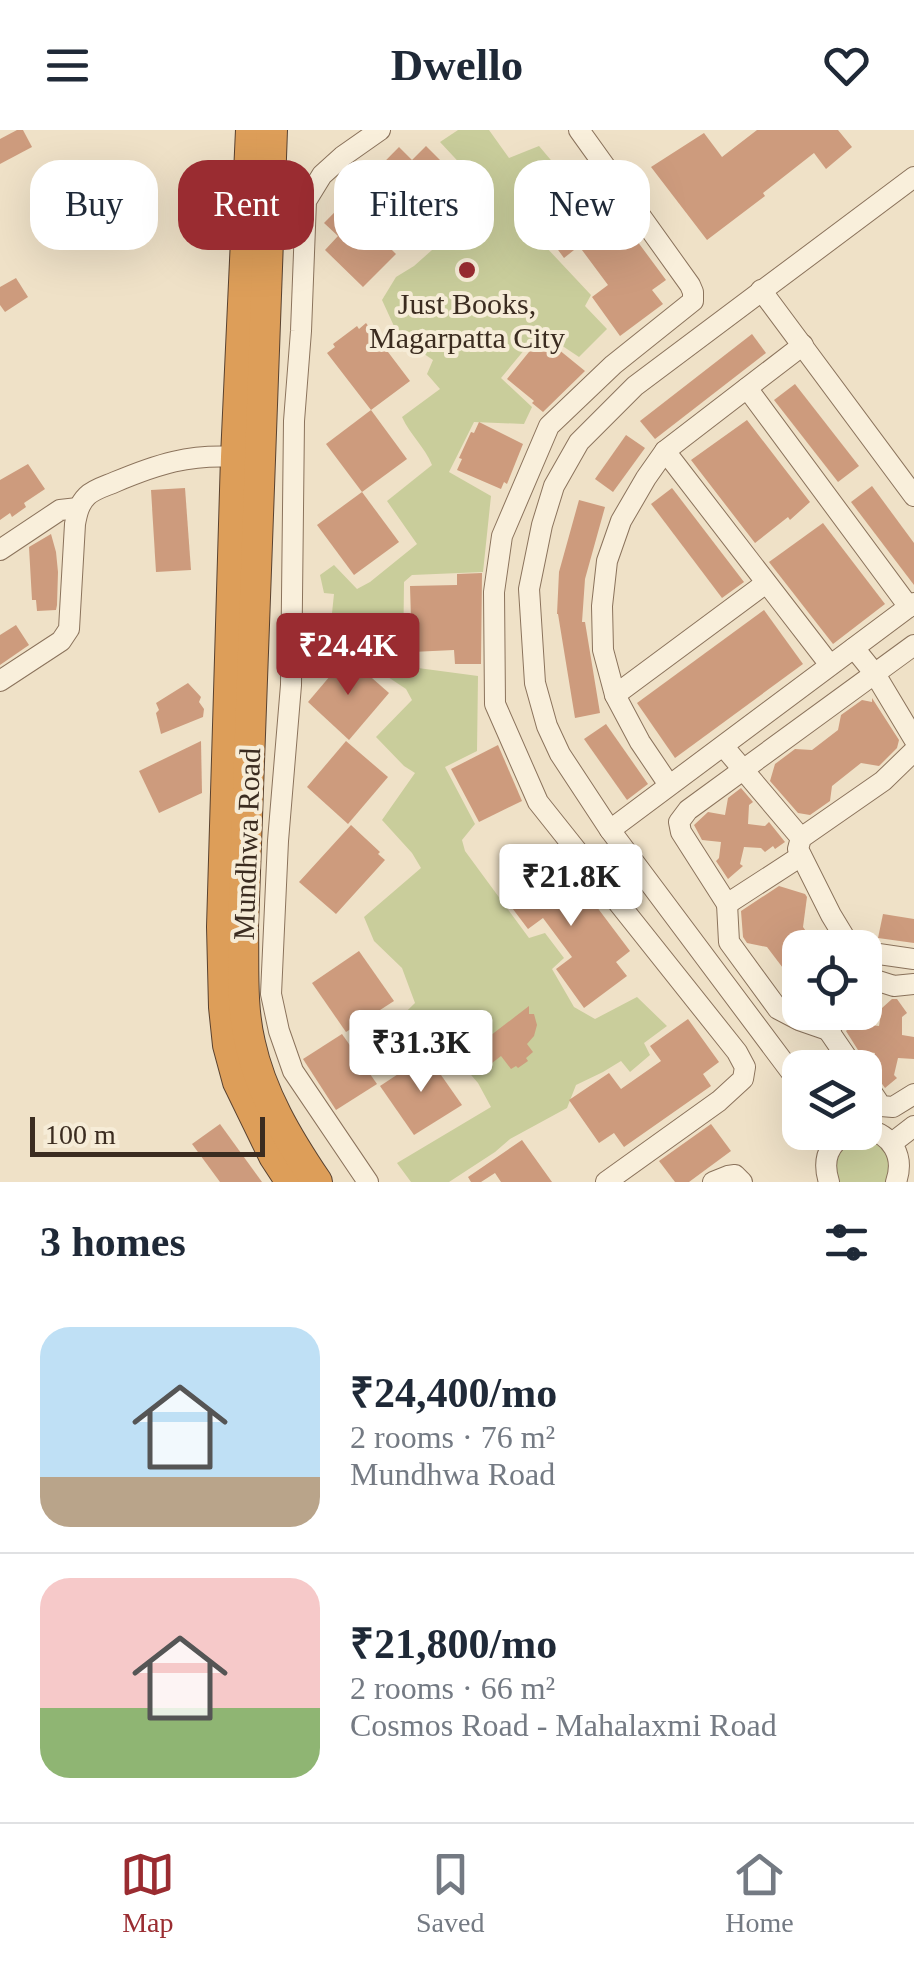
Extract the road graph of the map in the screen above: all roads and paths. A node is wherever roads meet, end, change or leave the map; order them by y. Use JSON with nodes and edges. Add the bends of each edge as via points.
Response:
{"nodes":[{"id":1,"x":250,"y":130,"type":"edge"},
{"id":2,"x":272,"y":130,"type":"edge"},
{"id":3,"x":380,"y":130,"type":"edge"},
{"id":4,"x":579,"y":130,"type":"edge"},
{"id":5,"x":914,"y":177,"type":"edge"},
{"id":6,"x":762,"y":290,"type":"junction"},
{"id":7,"x":803,"y":346,"type":"junction"},
{"id":8,"x":613,"y":366,"type":"junction"},
{"id":9,"x":636,"y":386,"type":"junction"},
{"id":10,"x":747,"y":388,"type":"junction"},
{"id":11,"x":665,"y":452,"type":"junction"},
{"id":12,"x":236,"y":458,"type":"junction"},
{"id":13,"x":914,"y":496,"type":"edge"},
{"id":14,"x":84,"y":500,"type":"junction"},
{"id":15,"x":0,"y":550,"type":"edge"},
{"id":16,"x":766,"y":583,"type":"junction"},
{"id":17,"x":912,"y":605,"type":"edge"},
{"id":18,"x":242,"y":628,"type":"junction"},
{"id":19,"x":914,"y":645,"type":"edge"},
{"id":20,"x":854,"y":648,"type":"junction"},
{"id":21,"x":830,"y":666,"type":"junction"},
{"id":22,"x":875,"y":674,"type":"junction"},
{"id":23,"x":0,"y":681,"type":"edge"},
{"id":24,"x":616,"y":696,"type":"junction"},
{"id":25,"x":914,"y":739,"type":"edge"},
{"id":26,"x":724,"y":746,"type":"junction"},
{"id":27,"x":914,"y":751,"type":"edge"},
{"id":28,"x":744,"y":770,"type":"junction"},
{"id":29,"x":670,"y":785,"type":"junction"},
{"id":30,"x":610,"y":830,"type":"junction"},
{"id":31,"x":801,"y":847,"type":"junction"},
{"id":32,"x":728,"y":904,"type":"junction"},
{"id":33,"x":840,"y":930,"type":"edge"},
{"id":34,"x":882,"y":954,"type":"edge"},
{"id":35,"x":914,"y":959,"type":"edge"},
{"id":36,"x":716,"y":972,"type":"junction"},
{"id":37,"x":882,"y":982,"type":"edge"},
{"id":38,"x":914,"y":984,"type":"edge"},
{"id":39,"x":687,"y":992,"type":"junction"},
{"id":40,"x":782,"y":1011,"type":"edge"},
{"id":41,"x":828,"y":1030,"type":"edge"},
{"id":42,"x":842,"y":1050,"type":"edge"},
{"id":43,"x":782,"y":1060,"type":"edge"},
{"id":44,"x":914,"y":1094,"type":"edge"},
{"id":45,"x":882,"y":1106,"type":"edge"},
{"id":46,"x":914,"y":1126,"type":"edge"},
{"id":47,"x":882,"y":1135,"type":"edge"},
{"id":48,"x":892,"y":1143,"type":"junction"},
{"id":49,"x":830,"y":1150,"type":"edge"},
{"id":50,"x":291,"y":1182,"type":"edge"},
{"id":51,"x":317,"y":1182,"type":"edge"},
{"id":52,"x":368,"y":1182,"type":"edge"},
{"id":53,"x":606,"y":1182,"type":"edge"},
{"id":54,"x":713,"y":1182,"type":"edge"},
{"id":55,"x":742,"y":1182,"type":"edge"},
{"id":56,"x":829,"y":1182,"type":"edge"},
{"id":57,"x":896,"y":1182,"type":"edge"}],
"edges":[{"from":1,"to":12,"type":"highway","name":"Mundhwa Road"},
{"from":2,"to":18,"type":"highway","name":"Mundhwa Road"},
{"from":3,"to":52,"type":"street","via":[[322,175],[306,201],[294,421],[292,685],[271,994],[293,1071]]},
{"from":4,"to":8,"type":"street","via":[[694,292],[686,308]]},
{"from":5,"to":6,"type":"street"},
{"from":6,"to":7,"type":"street"},
{"from":6,"to":9,"type":"street"},
{"from":7,"to":10,"type":"street"},
{"from":7,"to":13,"type":"street"},
{"from":8,"to":9,"type":"street"},
{"from":8,"to":39,"type":"street","via":[[549,426],[502,536],[494,592],[495,704],[538,802]]},
{"from":9,"to":30,"type":"street","via":[[579,442],[554,486],[528,589],[535,684],[547,726]]},
{"from":10,"to":11,"type":"street"},
{"from":10,"to":17,"type":"street"},
{"from":11,"to":16,"type":"street"},
{"from":11,"to":24,"type":"street","via":[[620,521],[607,561],[603,650]]},
{"from":12,"to":14,"type":"street","via":[[180,459]]},
{"from":12,"to":18,"type":"highway","name":"Mundhwa Road"},
{"from":14,"to":15,"type":"street"},
{"from":14,"to":23,"type":"street","via":[[68,628],[61,641]]},
{"from":16,"to":21,"type":"street"},
{"from":16,"to":24,"type":"street"},
{"from":17,"to":20,"type":"street"},
{"from":18,"to":50,"type":"highway","name":"Mundhwa Road","via":[[222,927],[224,1007],[238,1082]]},
{"from":18,"to":51,"type":"highway","name":"Mundhwa Road","via":[[249,1041],[276,1113]]},
{"from":19,"to":22,"type":"street"},
{"from":20,"to":21,"type":"street"},
{"from":20,"to":22,"type":"street"},
{"from":21,"to":26,"type":"street"},
{"from":22,"to":25,"type":"street"},
{"from":22,"to":28,"type":"street"},
{"from":24,"to":29,"type":"street"},
{"from":26,"to":28,"type":"street"},
{"from":26,"to":29,"type":"street"},
{"from":27,"to":31,"type":"street"},
{"from":28,"to":31,"type":"street"},
{"from":28,"to":32,"type":"street","via":[[678,822]]},
{"from":29,"to":30,"type":"street"},
{"from":30,"to":36,"type":"street"},
{"from":31,"to":32,"type":"street"},
{"from":31,"to":33,"type":"street"},
{"from":32,"to":40,"type":"street","via":[[729,942]]},
{"from":34,"to":35,"type":"street"},
{"from":36,"to":39,"type":"street"},
{"from":36,"to":43,"type":"street"},
{"from":37,"to":38,"type":"street"},
{"from":39,"to":53,"type":"street","via":[[738,1052],[743,1078]]},
{"from":41,"to":42,"type":"street"},
{"from":44,"to":45,"type":"street"},
{"from":46,"to":48,"type":"street"},
{"from":47,"to":48,"type":"street"},
{"from":48,"to":57,"type":"street","via":[[900,1163]]},
{"from":49,"to":56,"type":"street"},
{"from":54,"to":55,"type":"street","via":[[735,1176]]}]}
